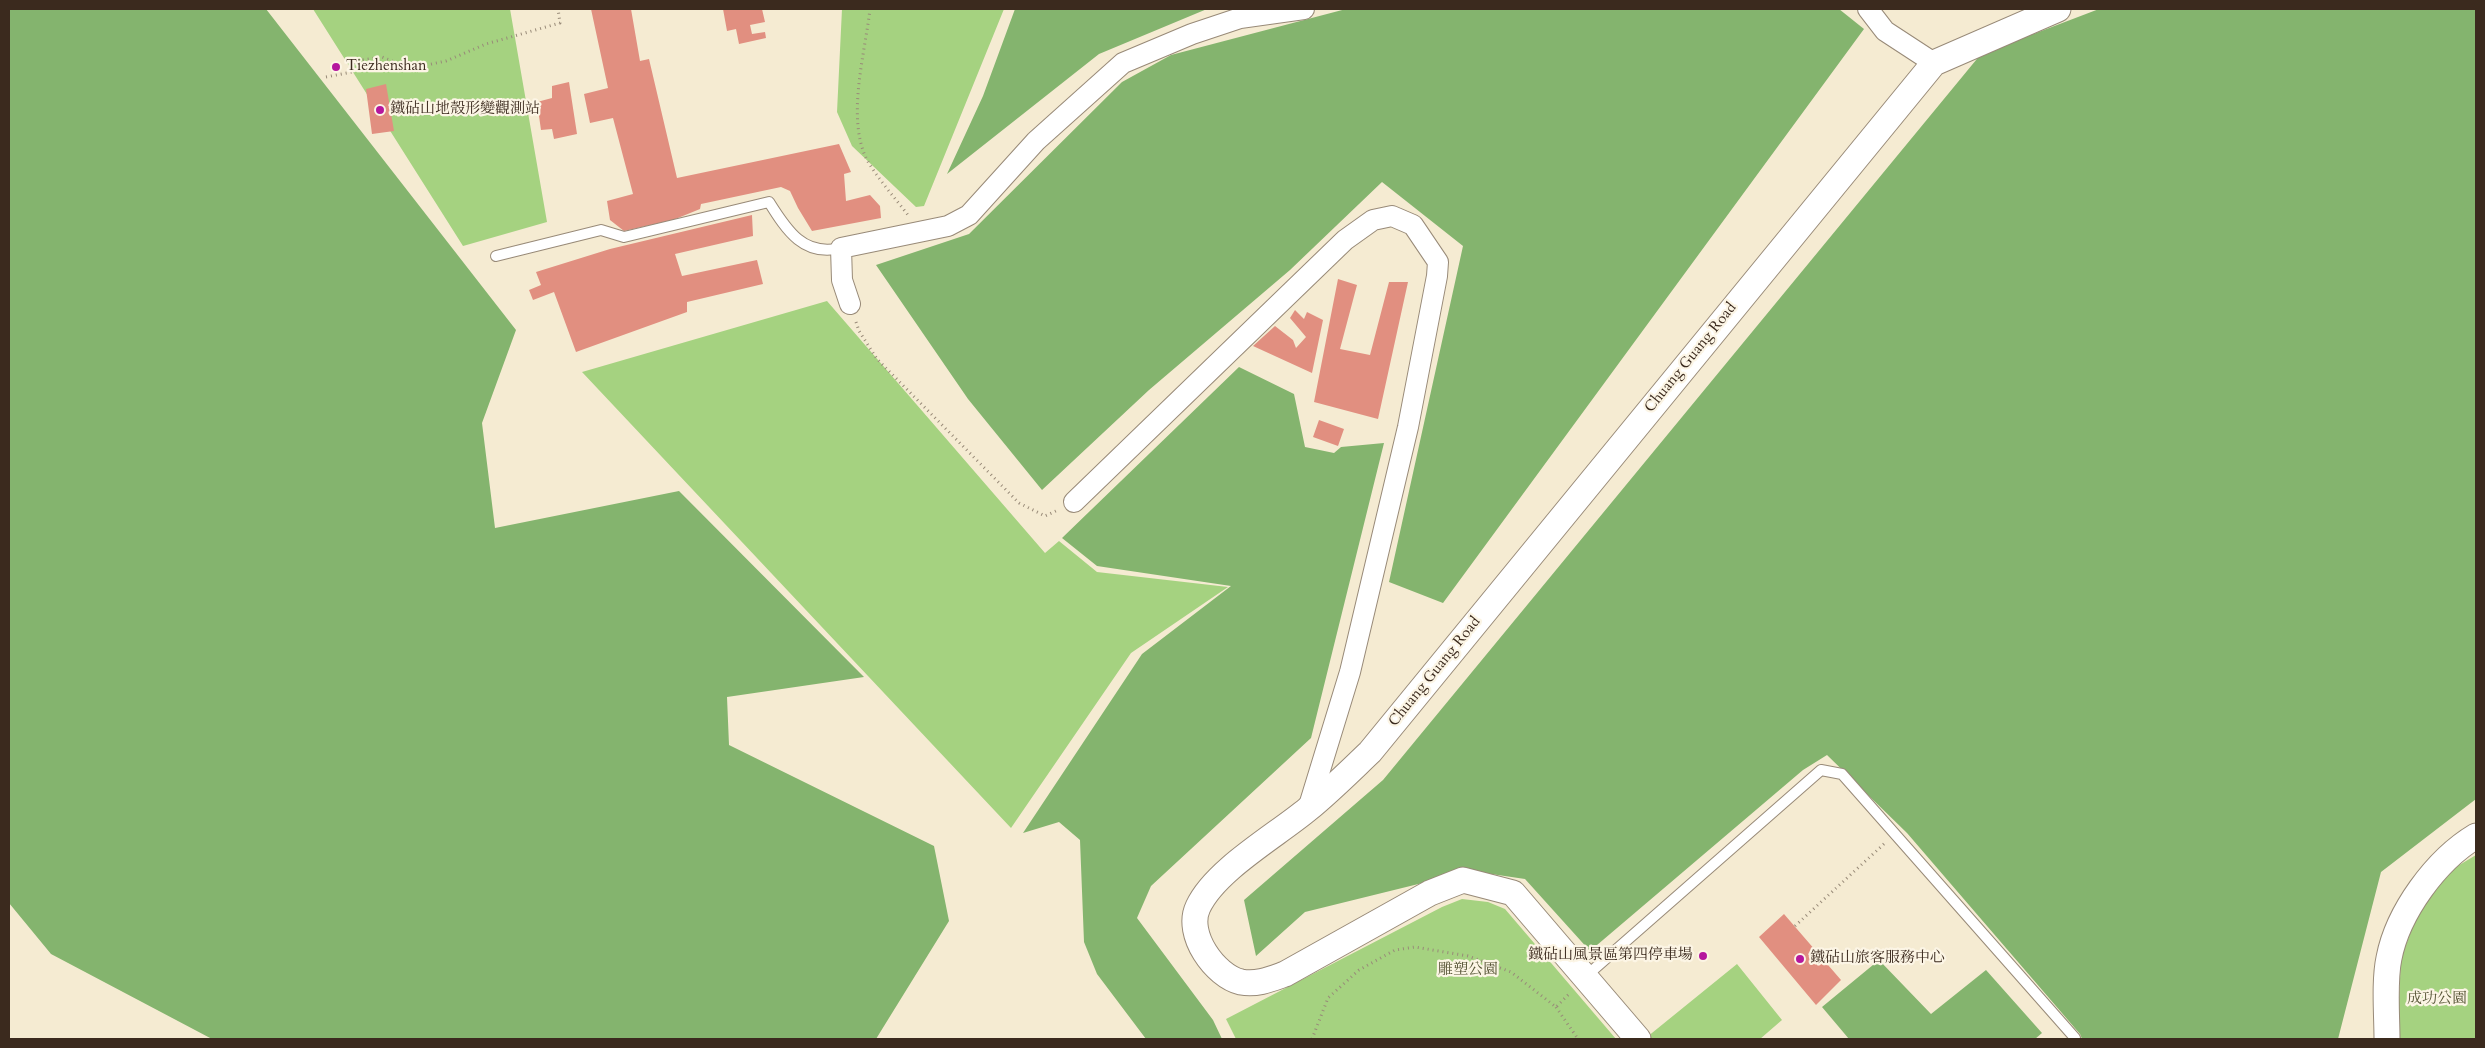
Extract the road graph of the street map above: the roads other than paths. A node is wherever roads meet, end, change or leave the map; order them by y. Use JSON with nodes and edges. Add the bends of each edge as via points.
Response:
{"nodes":[{"id":1,"x":1304,"y":9,"type":"edge"},
{"id":2,"x":1868,"y":9,"type":"edge"},
{"id":3,"x":2058,"y":9,"type":"edge"},
{"id":4,"x":1934,"y":63,"type":"junction"},
{"id":5,"x":842,"y":248,"type":"junction"},
{"id":6,"x":496,"y":256,"type":"dead end"},
{"id":7,"x":850,"y":304,"type":"road end"},
{"id":8,"x":1074,"y":502,"type":"road end"},
{"id":9,"x":1308,"y":809,"type":"junction"},
{"id":10,"x":2476,"y":836,"type":"edge"},
{"id":11,"x":1585,"y":977,"type":"junction"},
{"id":12,"x":1638,"y":1039,"type":"edge"},
{"id":13,"x":2073,"y":1039,"type":"edge"},
{"id":14,"x":2387,"y":1039,"type":"edge"}],
"edges":[{"from":1,"to":5,"type":"street","via":[[1240,18],[1123,63],[1036,141],[969,214],[948,226]]},
{"from":2,"to":4,"type":"street","via":[[1886,31]]},
{"from":3,"to":4,"type":"street","name":"Chuang Guang Road"},
{"from":4,"to":9,"type":"street","name":"Chuang Guang Road","via":[[1370,752]]},
{"from":5,"to":6,"type":"lane","via":[[827,251],[804,246],[780,220],[769,202],[624,237],[601,230]]},
{"from":5,"to":7,"type":"street","via":[[842,280]]},
{"from":8,"to":9,"type":"street","via":[[1345,240],[1373,220],[1382,218],[1392,216],[1413,225],[1438,262],[1438,276],[1408,427],[1350,672]]},
{"from":9,"to":11,"type":"street","name":"Chuang Guang Road","via":[[1222,875],[1198,908],[1198,941],[1216,967],[1229,978],[1260,983],[1286,974],[1430,893],[1463,880],[1514,893]]},
{"from":10,"to":14,"type":"street","via":[[2424,882],[2400,925],[2388,959]]},
{"from":11,"to":12,"type":"street","name":"Chuang Guang Road"},
{"from":11,"to":13,"type":"lane","via":[[1821,770],[1842,774]]}]}
